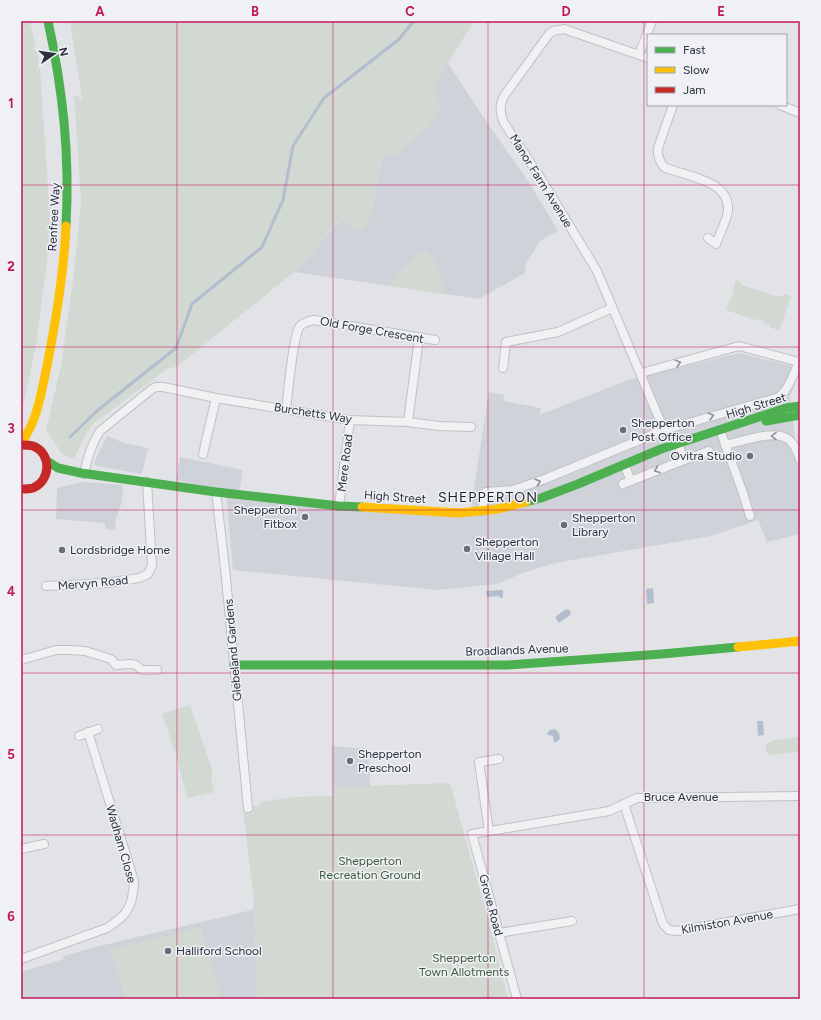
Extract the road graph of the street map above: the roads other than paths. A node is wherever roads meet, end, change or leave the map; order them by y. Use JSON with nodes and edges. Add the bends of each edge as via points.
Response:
{"nodes":[{"id":1,"x":48,"y":21,"type":"edge"},
{"id":2,"x":652,"y":21,"type":"edge"},
{"id":3,"x":639,"y":54,"type":"junction"},
{"id":4,"x":647,"y":58,"type":"edge"},
{"id":5,"x":673,"y":106,"type":"edge"},
{"id":6,"x":782,"y":106,"type":"edge"},
{"id":7,"x":800,"y":113,"type":"edge"},
{"id":8,"x":708,"y":238,"type":"dead end"},
{"id":9,"x":612,"y":308,"type":"junction"},
{"id":10,"x":419,"y":338,"type":"junction"},
{"id":11,"x":435,"y":340,"type":"dead end"},
{"id":12,"x":800,"y":361,"type":"edge"},
{"id":13,"x":503,"y":368,"type":"dead end"},
{"id":14,"x":641,"y":373,"type":"junction"},
{"id":15,"x":216,"y":398,"type":"junction"},
{"id":16,"x":799,"y":403,"type":"edge"},
{"id":17,"x":286,"y":409,"type":"junction"},
{"id":18,"x":36,"y":413,"type":"junction"},
{"id":19,"x":800,"y":417,"type":"edge"},
{"id":20,"x":350,"y":420,"type":"junction"},
{"id":21,"x":408,"y":422,"type":"junction"},
{"id":22,"x":471,"y":427,"type":"dead end"},
{"id":23,"x":664,"y":430,"type":"junction"},
{"id":24,"x":720,"y":430,"type":"junction"},
{"id":25,"x":21,"y":444,"type":"edge"},
{"id":26,"x":678,"y":444,"type":"junction"},
{"id":27,"x":726,"y":445,"type":"junction"},
{"id":28,"x":37,"y":448,"type":"junction"},
{"id":29,"x":709,"y":451,"type":"dead end"},
{"id":30,"x":203,"y":454,"type":"dead end"},
{"id":31,"x":800,"y":459,"type":"edge"},
{"id":32,"x":684,"y":460,"type":"junction"},
{"id":33,"x":47,"y":461,"type":"junction"},
{"id":34,"x":624,"y":464,"type":"junction"},
{"id":35,"x":82,"y":474,"type":"junction"},
{"id":36,"x":44,"y":480,"type":"junction"},
{"id":37,"x":147,"y":482,"type":"junction"},
{"id":38,"x":23,"y":491,"type":"edge"},
{"id":39,"x":216,"y":492,"type":"junction"},
{"id":40,"x":339,"y":506,"type":"junction"},
{"id":41,"x":482,"y":511,"type":"junction"},
{"id":42,"x":750,"y":516,"type":"dead end"},
{"id":43,"x":46,"y":586,"type":"dead end"},
{"id":44,"x":800,"y":641,"type":"edge"},
{"id":45,"x":21,"y":660,"type":"edge"},
{"id":46,"x":234,"y":665,"type":"junction"},
{"id":47,"x":157,"y":670,"type":"dead end"},
{"id":48,"x":98,"y":729,"type":"dead end"},
{"id":49,"x":88,"y":732,"type":"junction"},
{"id":50,"x":79,"y":736,"type":"dead end"},
{"id":51,"x":499,"y":759,"type":"dead end"},
{"id":52,"x":800,"y":796,"type":"edge"},
{"id":53,"x":624,"y":804,"type":"junction"},
{"id":54,"x":248,"y":808,"type":"dead end"},
{"id":55,"x":489,"y":831,"type":"junction"},
{"id":56,"x":472,"y":834,"type":"joint"},
{"id":57,"x":44,"y":844,"type":"dead end"},
{"id":58,"x":21,"y":849,"type":"edge"},
{"id":59,"x":800,"y":909,"type":"edge"},
{"id":60,"x":572,"y":921,"type":"dead end"},
{"id":61,"x":499,"y":933,"type":"junction"},
{"id":62,"x":21,"y":959,"type":"edge"},
{"id":63,"x":517,"y":999,"type":"edge"}],
"edges":[{"from":1,"to":18,"type":"main road","name":"Renfree Way","via":[[61,92],[68,185],[66,230],[54,332]]},
{"from":2,"to":3,"type":"street"},
{"from":3,"to":4,"type":"street","name":"Manor Farm Avenue"},
{"from":3,"to":9,"type":"street","name":"Manor Farm Avenue","via":[[564,29],[553,31],[544,40],[501,103],[504,123],[540,176],[597,271]]},
{"from":5,"to":8,"type":"street","via":[[657,155],[664,167],[709,182],[722,192],[728,212],[716,244]]},
{"from":6,"to":7,"type":"street"},
{"from":9,"to":13,"type":"street","via":[[558,332],[506,342]]},
{"from":9,"to":14,"type":"street","name":"Manor Farm Avenue"},
{"from":10,"to":11,"type":"street","name":"Old Forge Crescent"},
{"from":10,"to":17,"type":"street","name":"Old Forge Crescent","via":[[314,320],[307,321],[301,325],[296,338]]},
{"from":10,"to":21,"type":"street"},
{"from":14,"to":12,"type":"street","one_way":true,"via":[[739,346]]},
{"from":23,"to":12,"type":"street","one_way":true,"via":[[781,396]]},
{"from":14,"to":23,"type":"street","name":"Manor Farm Avenue"},
{"from":15,"to":17,"type":"street","name":"Burchetts Way"},
{"from":15,"to":30,"type":"street"},
{"from":15,"to":35,"type":"street","name":"Burchetts Way","via":[[163,387],[152,389],[100,431]]},
{"from":16,"to":19,"type":"main road"},
{"from":16,"to":24,"type":"main road","name":"High Street"},
{"from":17,"to":20,"type":"street","name":"Burchetts Way"},
{"from":18,"to":25,"type":"main road","name":"Renfree Way"},
{"from":18,"to":28,"type":"main road","name":"Renfree Way"},
{"from":19,"to":24,"type":"main road","name":"High Street","via":[[787,417]]},
{"from":20,"to":21,"type":"street","name":"Burchetts Way"},
{"from":20,"to":40,"type":"street","name":"Mere Road"},
{"from":21,"to":22,"type":"street","name":"Burchetts Way"},
{"from":41,"to":23,"type":"street","one_way":true,"via":[[486,492],[513,490],[526,486]]},
{"from":24,"to":26,"type":"main road","name":"High Street"},
{"from":24,"to":27,"type":"street"},
{"from":25,"to":28,"type":"main road"},
{"from":26,"to":32,"type":"street"},
{"from":26,"to":34,"type":"main road","name":"High Street"},
{"from":31,"to":27,"type":"street","one_way":true,"via":[[793,444],[785,437],[774,435]]},
{"from":27,"to":42,"type":"street"},
{"from":28,"to":33,"type":"main road","via":[[42,451]]},
{"from":29,"to":32,"type":"street"},
{"from":32,"to":34,"type":"street","one_way":true,"via":[[627,483]]},
{"from":33,"to":35,"type":"main road","name":"High Street","via":[[58,468]]},
{"from":33,"to":36,"type":"main road","via":[[48,468]]},
{"from":34,"to":41,"type":"main road","name":"High Street","via":[[541,498]]},
{"from":35,"to":36,"type":"main road","name":"High Street"},
{"from":35,"to":37,"type":"main road","name":"High Street"},
{"from":36,"to":38,"type":"main road","name":"High Street"},
{"from":37,"to":39,"type":"main road","name":"High Street"},
{"from":37,"to":43,"type":"street","name":"Mervyn Road","via":[[152,565],[148,574],[107,583]]},
{"from":39,"to":40,"type":"main road","name":"High Street"},
{"from":39,"to":46,"type":"street","name":"Glebeland Gardens"},
{"from":40,"to":41,"type":"main road","name":"High Street","via":[[459,513]]},
{"from":44,"to":46,"type":"main road","name":"Broadlands Avenue","via":[[507,665]]},
{"from":45,"to":47,"type":"street","via":[[56,650],[85,651],[111,658],[116,664],[136,665],[142,670]]},
{"from":46,"to":54,"type":"street","name":"Glebeland Gardens"},
{"from":48,"to":49,"type":"street"},
{"from":49,"to":50,"type":"street"},
{"from":49,"to":62,"type":"street","name":"Wadham Close","via":[[134,881],[134,897],[129,909],[119,921],[107,928]]},
{"from":51,"to":55,"type":"street","via":[[479,762]]},
{"from":52,"to":53,"type":"street","name":"Bruce Avenue","via":[[637,798]]},
{"from":53,"to":55,"type":"street","name":"Bruce Avenue","via":[[610,810]]},
{"from":53,"to":59,"type":"street","name":"Kilmiston Avenue","via":[[663,924],[669,930],[677,931]]},
{"from":55,"to":56,"type":"street","name":"Bruce Avenue"},
{"from":56,"to":61,"type":"street","name":"Grove Road"},
{"from":57,"to":58,"type":"street"},
{"from":60,"to":61,"type":"street"},
{"from":61,"to":63,"type":"street","name":"Grove Road"}]}
